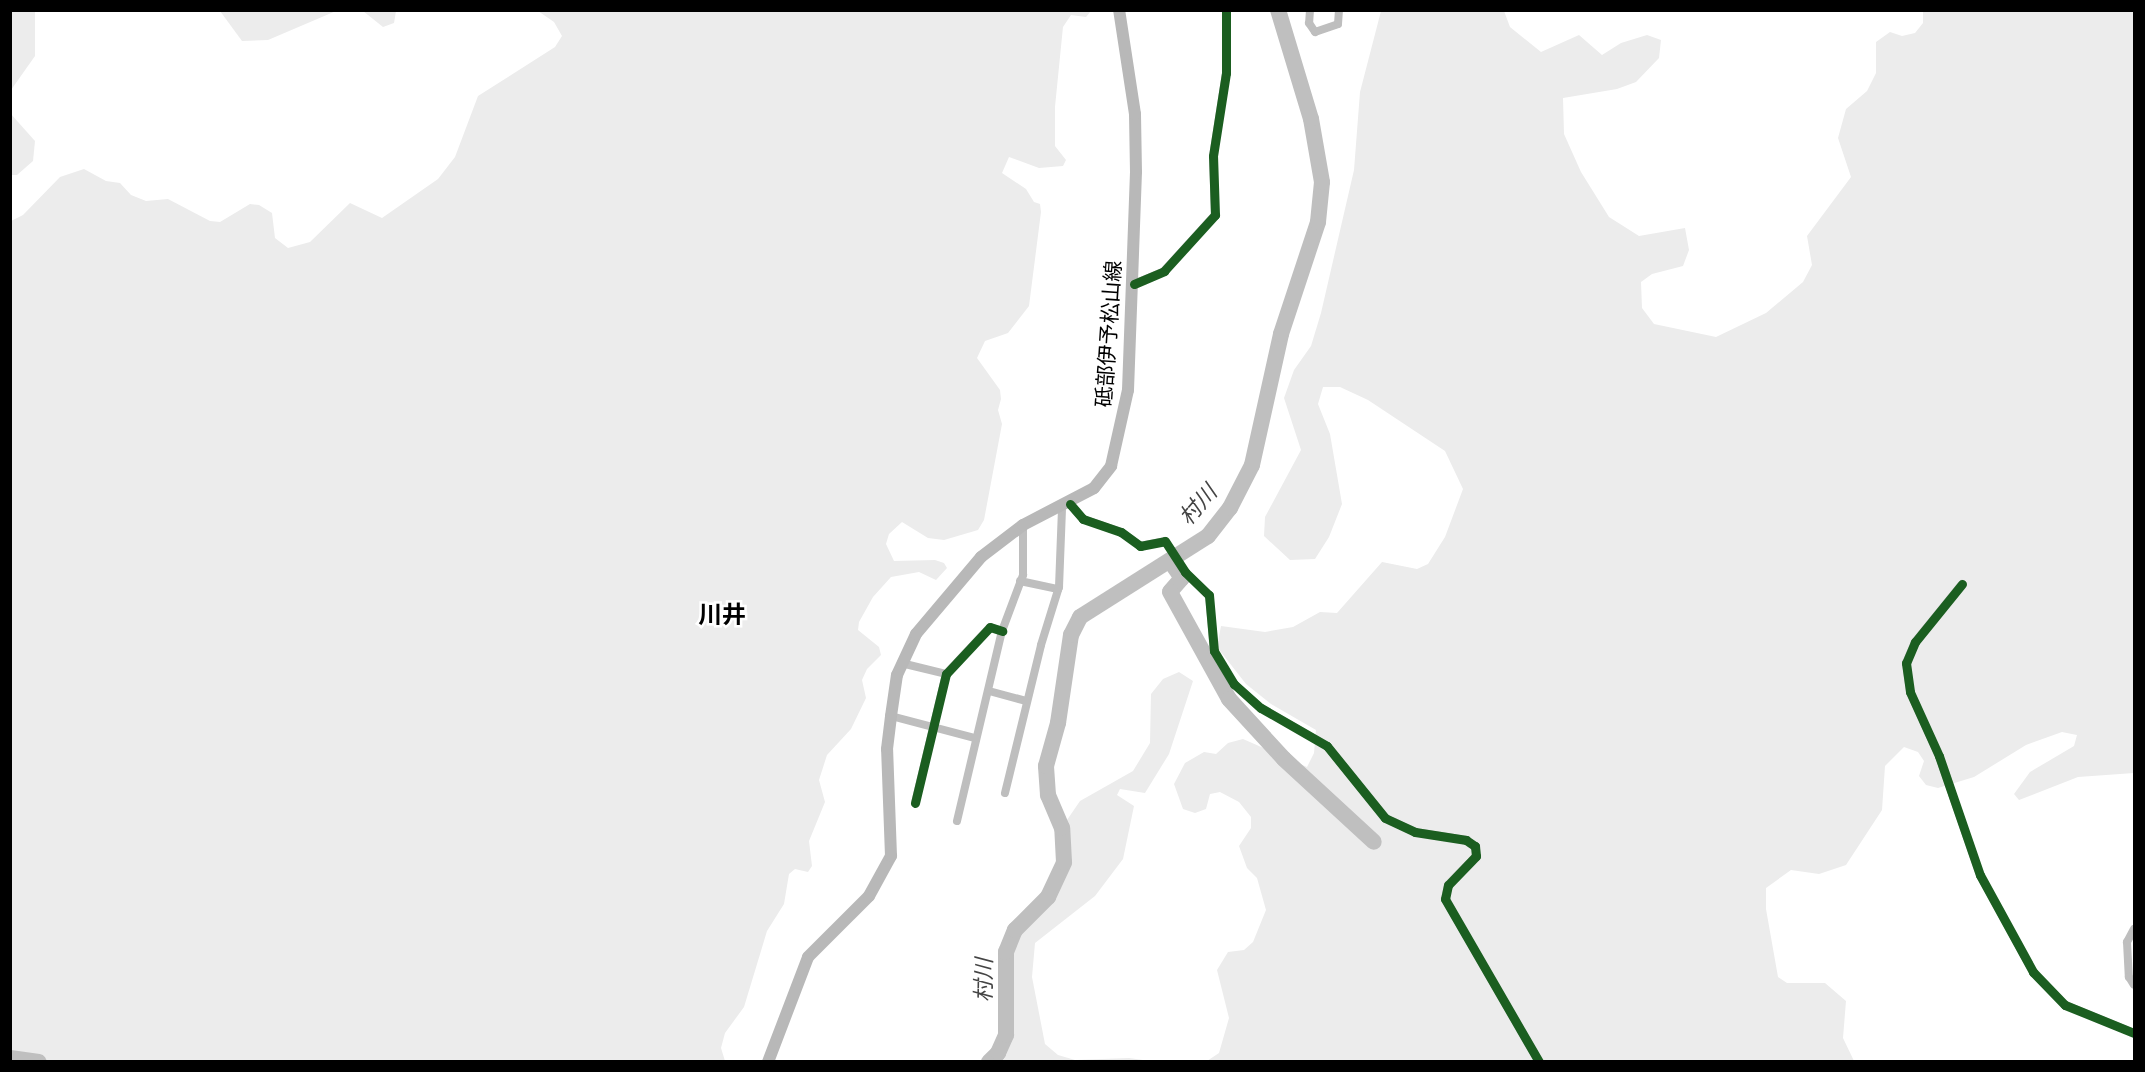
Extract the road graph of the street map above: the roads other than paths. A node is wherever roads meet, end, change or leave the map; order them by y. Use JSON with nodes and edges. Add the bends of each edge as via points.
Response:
{"nodes":[{"id":1,"x":1119,"y":10,"type":"edge"},
{"id":2,"x":1226,"y":10,"type":"edge"},
{"id":3,"x":1310,"y":10,"type":"edge"},
{"id":4,"x":1339,"y":10,"type":"edge"},
{"id":5,"x":1134,"y":284,"type":"junction"},
{"id":6,"x":1066,"y":506,"type":"junction"},
{"id":7,"x":1023,"y":525,"type":"junction"},
{"id":8,"x":1020,"y":580,"type":"junction"},
{"id":9,"x":1962,"y":584,"type":"dead end"},
{"id":10,"x":1058,"y":589,"type":"junction"},
{"id":11,"x":1002,"y":631,"type":"junction"},
{"id":12,"x":901,"y":663,"type":"junction"},
{"id":13,"x":946,"y":674,"type":"junction"},
{"id":14,"x":989,"y":691,"type":"junction"},
{"id":15,"x":1027,"y":701,"type":"junction"},
{"id":16,"x":891,"y":716,"type":"junction"},
{"id":17,"x":934,"y":728,"type":"junction"},
{"id":18,"x":975,"y":738,"type":"junction"},
{"id":19,"x":1005,"y":793,"type":"dead end"},
{"id":20,"x":915,"y":803,"type":"dead end"},
{"id":21,"x":957,"y":821,"type":"dead end"},
{"id":22,"x":2134,"y":928,"type":"edge"},
{"id":23,"x":2134,"y":985,"type":"edge"},
{"id":24,"x":2134,"y":1033,"type":"edge"},
{"id":25,"x":768,"y":1062,"type":"edge"},
{"id":26,"x":1539,"y":1062,"type":"edge"}],
"edges":[{"from":1,"to":5,"type":"main road","name":"砥部伊予松山線","via":[[1135,114]]},
{"from":2,"to":5,"type":"street","via":[[1226,73],[1213,156],[1215,214],[1164,271]]},
{"from":3,"to":4,"type":"street","via":[[1309,23],[1315,32],[1338,24]]},
{"from":5,"to":6,"type":"main road","name":"砥部伊予松山線","via":[[1128,390],[1110,466],[1094,488]]},
{"from":6,"to":7,"type":"main road","name":"砥部伊予松山線"},
{"from":6,"to":10,"type":"street"},
{"from":6,"to":26,"type":"street","via":[[1083,519],[1121,532],[1140,546],[1165,541],[1185,572],[1209,595],[1214,651],[1234,684],[1261,708],[1327,747],[1385,818],[1414,832],[1466,840],[1475,846],[1476,856],[1448,885],[1445,899]]},
{"from":7,"to":8,"type":"street"},
{"from":7,"to":12,"type":"main road","name":"砥部伊予松山線","via":[[968,569],[916,634]]},
{"from":8,"to":10,"type":"street"},
{"from":8,"to":11,"type":"street"},
{"from":9,"to":24,"type":"street","via":[[1915,642],[1906,663],[1910,692],[1939,756],[1980,875],[2033,972],[2054,998]]},
{"from":10,"to":15,"type":"street"},
{"from":11,"to":13,"type":"street","via":[[990,627]]},
{"from":11,"to":14,"type":"street"},
{"from":12,"to":13,"type":"street"},
{"from":12,"to":16,"type":"main road","name":"砥部伊予松山線"},
{"from":13,"to":17,"type":"street"},
{"from":14,"to":15,"type":"street"},
{"from":14,"to":18,"type":"street"},
{"from":15,"to":19,"type":"street"},
{"from":16,"to":17,"type":"street"},
{"from":16,"to":25,"type":"main road","name":"砥部伊予松山線","via":[[891,856],[869,896],[808,957]]},
{"from":17,"to":18,"type":"street"},
{"from":17,"to":20,"type":"street"},
{"from":18,"to":21,"type":"street"},
{"from":22,"to":23,"type":"street","via":[[2127,942],[2129,977]]}]}
